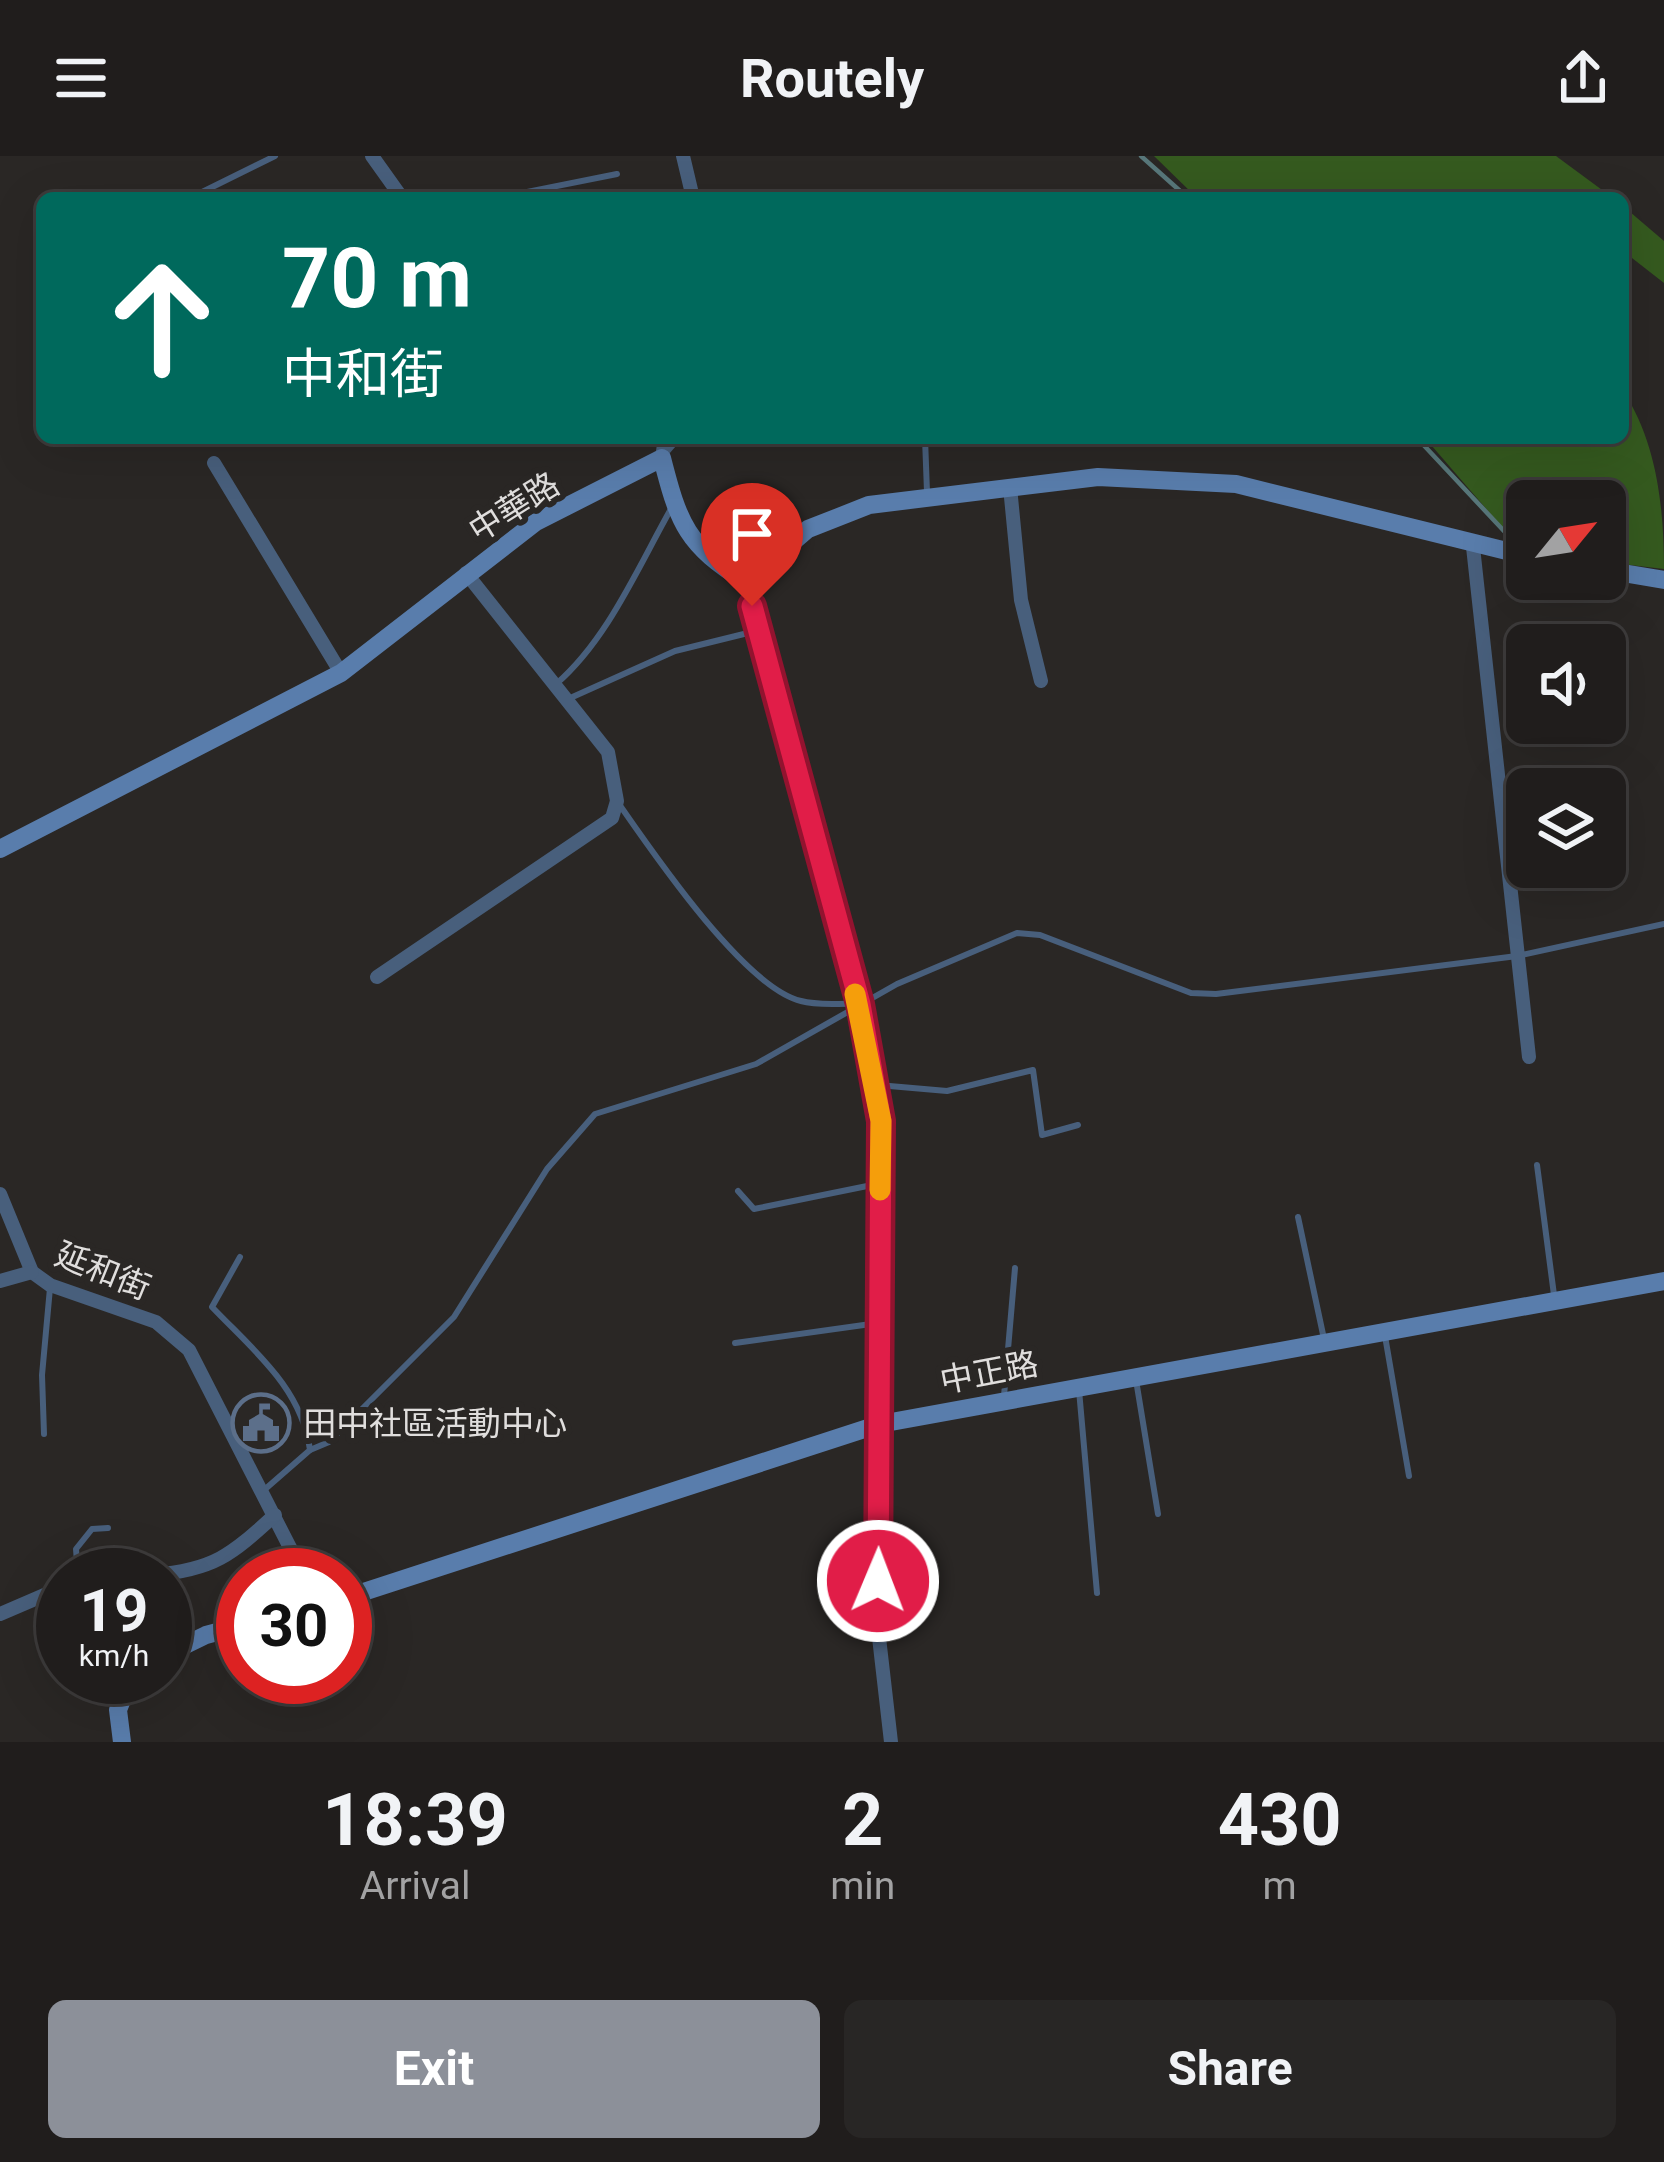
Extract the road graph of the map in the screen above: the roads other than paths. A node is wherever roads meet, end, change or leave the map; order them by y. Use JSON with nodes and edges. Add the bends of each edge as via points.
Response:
{"nodes":[{"id":1,"x":275,"y":156,"type":"edge"},
{"id":2,"x":373,"y":156,"type":"edge"},
{"id":3,"x":683,"y":156,"type":"edge"},
{"id":4,"x":617,"y":174,"type":"dead end"},
{"id":5,"x":202,"y":192,"type":"edge"},
{"id":6,"x":398,"y":192,"type":"edge"},
{"id":7,"x":527,"y":192,"type":"edge"},
{"id":8,"x":692,"y":192,"type":"edge"},
{"id":9,"x":925,"y":444,"type":"edge"},
{"id":10,"x":663,"y":448,"type":"edge"},
{"id":11,"x":214,"y":463,"type":"dead end"},
{"id":12,"x":1010,"y":487,"type":"junction"},
{"id":13,"x":927,"y":496,"type":"junction"},
{"id":14,"x":674,"y":504,"type":"junction"},
{"id":15,"x":1473,"y":547,"type":"junction"},
{"id":16,"x":1506,"y":552,"type":"edge"},
{"id":17,"x":466,"y":574,"type":"junction"},
{"id":18,"x":1626,"y":574,"type":"edge"},
{"id":19,"x":1664,"y":580,"type":"edge"},
{"id":20,"x":746,"y":582,"type":"junction"},
{"id":21,"x":757,"y":631,"type":"junction"},
{"id":22,"x":341,"y":674,"type":"junction"},
{"id":23,"x":1041,"y":681,"type":"dead end"},
{"id":24,"x":556,"y":684,"type":"junction"},
{"id":25,"x":568,"y":699,"type":"junction"},
{"id":26,"x":617,"y":801,"type":"junction"},
{"id":27,"x":0,"y":849,"type":"edge"},
{"id":28,"x":1664,"y":924,"type":"edge"},
{"id":29,"x":1517,"y":956,"type":"junction"},
{"id":30,"x":377,"y":977,"type":"dead end"},
{"id":31,"x":860,"y":1004,"type":"junction"},
{"id":32,"x":1529,"y":1057,"type":"dead end"},
{"id":33,"x":874,"y":1084,"type":"junction"},
{"id":34,"x":1078,"y":1125,"type":"dead end"},
{"id":35,"x":1537,"y":1165,"type":"dead end"},
{"id":36,"x":880,"y":1184,"type":"junction"},
{"id":37,"x":738,"y":1191,"type":"dead end"},
{"id":38,"x":0,"y":1194,"type":"edge"},
{"id":39,"x":1298,"y":1217,"type":"dead end"},
{"id":40,"x":239,"y":1257,"type":"dead end"},
{"id":41,"x":1015,"y":1268,"type":"dead end"},
{"id":42,"x":32,"y":1271,"type":"junction"},
{"id":43,"x":0,"y":1281,"type":"edge"},
{"id":44,"x":1664,"y":1281,"type":"edge"},
{"id":45,"x":50,"y":1285,"type":"junction"},
{"id":46,"x":1555,"y":1299,"type":"junction"},
{"id":47,"x":878,"y":1323,"type":"junction"},
{"id":48,"x":1384,"y":1333,"type":"junction"},
{"id":49,"x":735,"y":1343,"type":"dead end"},
{"id":50,"x":1324,"y":1343,"type":"junction"},
{"id":51,"x":1135,"y":1376,"type":"junction"},
{"id":52,"x":1078,"y":1386,"type":"junction"},
{"id":53,"x":1004,"y":1399,"type":"junction"},
{"id":54,"x":880,"y":1424,"type":"junction"},
{"id":55,"x":44,"y":1434,"type":"dead end"},
{"id":56,"x":310,"y":1450,"type":"junction"},
{"id":57,"x":1409,"y":1476,"type":"dead end"},
{"id":58,"x":263,"y":1491,"type":"junction"},
{"id":59,"x":1159,"y":1514,"type":"dead end"},
{"id":60,"x":275,"y":1515,"type":"junction"},
{"id":61,"x":108,"y":1528,"type":"dead end"},
{"id":62,"x":77,"y":1548,"type":"edge"},
{"id":63,"x":291,"y":1548,"type":"edge"},
{"id":64,"x":192,"y":1572,"type":"edge"},
{"id":65,"x":372,"y":1589,"type":"edge"},
{"id":66,"x":1097,"y":1593,"type":"dead end"},
{"id":67,"x":36,"y":1599,"type":"edge"},
{"id":68,"x":0,"y":1614,"type":"edge"},
{"id":69,"x":120,"y":1704,"type":"edge"},
{"id":70,"x":122,"y":1742,"type":"edge"},
{"id":71,"x":892,"y":1742,"type":"edge"}],
"edges":[{"from":1,"to":5,"type":"lane"},
{"from":2,"to":6,"type":"street"},
{"from":3,"to":8,"type":"street"},
{"from":4,"to":7,"type":"lane"},
{"from":9,"to":13,"type":"lane"},
{"from":10,"to":14,"type":"street"},
{"from":10,"to":17,"type":"street","name":"中華路","via":[[536,522]]},
{"from":11,"to":22,"type":"street"},
{"from":12,"to":13,"type":"street"},
{"from":12,"to":15,"type":"street","via":[[1098,477],[1236,484]]},
{"from":12,"to":23,"type":"street","via":[[1021,600]]},
{"from":13,"to":20,"type":"street","via":[[842,513],[808,529]]},
{"from":14,"to":20,"type":"street","via":[[704,556]]},
{"from":14,"to":24,"type":"lane","via":[[613,612]]},
{"from":15,"to":16,"type":"street"},
{"from":15,"to":29,"type":"street"},
{"from":17,"to":22,"type":"street","name":"中華路"},
{"from":17,"to":24,"type":"street"},
{"from":18,"to":19,"type":"street"},
{"from":20,"to":21,"type":"street"},
{"from":21,"to":25,"type":"lane","via":[[675,651]]},
{"from":21,"to":31,"type":"street"},
{"from":22,"to":27,"type":"street","name":"中華路"},
{"from":24,"to":25,"type":"street"},
{"from":25,"to":26,"type":"street","via":[[608,752]]},
{"from":26,"to":30,"type":"street","via":[[612,818]]},
{"from":26,"to":31,"type":"lane","via":[[677,887],[763,983],[800,1001]]},
{"from":28,"to":29,"type":"lane"},
{"from":29,"to":31,"type":"lane","via":[[1191,993],[1016,933]]},
{"from":29,"to":32,"type":"street"},
{"from":31,"to":33,"type":"street"},
{"from":31,"to":56,"type":"lane","via":[[756,1064],[595,1114],[547,1169],[454,1318],[329,1442]]},
{"from":33,"to":34,"type":"lane","via":[[947,1090],[1033,1070],[1042,1136]]},
{"from":33,"to":36,"type":"street"},
{"from":35,"to":46,"type":"lane"},
{"from":36,"to":37,"type":"lane","via":[[754,1209]]},
{"from":36,"to":47,"type":"street"},
{"from":38,"to":42,"type":"street","name":"延和街"},
{"from":39,"to":50,"type":"lane"},
{"from":40,"to":56,"type":"lane","via":[[212,1307],[284,1382],[307,1423]]},
{"from":41,"to":53,"type":"lane"},
{"from":42,"to":43,"type":"street"},
{"from":42,"to":45,"type":"street","name":"延和街"},
{"from":44,"to":46,"type":"street","name":"中正路"},
{"from":45,"to":55,"type":"lane"},
{"from":45,"to":58,"type":"street","name":"延和街","via":[[175,1334]]},
{"from":46,"to":48,"type":"street","name":"中正路"},
{"from":47,"to":49,"type":"lane"},
{"from":47,"to":54,"type":"street"},
{"from":48,"to":50,"type":"street","name":"中正路"},
{"from":48,"to":57,"type":"lane"},
{"from":50,"to":51,"type":"street","name":"中正路"},
{"from":51,"to":52,"type":"street","name":"中正路"},
{"from":51,"to":59,"type":"lane"},
{"from":52,"to":53,"type":"street","name":"中正路"},
{"from":52,"to":66,"type":"lane"},
{"from":53,"to":54,"type":"street","name":"中正路"},
{"from":54,"to":65,"type":"street","name":"中正路"},
{"from":54,"to":71,"type":"street","via":[[877,1620]]},
{"from":56,"to":58,"type":"lane"},
{"from":58,"to":60,"type":"street","name":"延和街"},
{"from":60,"to":63,"type":"street","name":"延和街"},
{"from":60,"to":64,"type":"street","via":[[214,1564]]},
{"from":61,"to":62,"type":"lane","via":[[92,1529]]},
{"from":67,"to":68,"type":"street"},
{"from":69,"to":70,"type":"street"}]}
